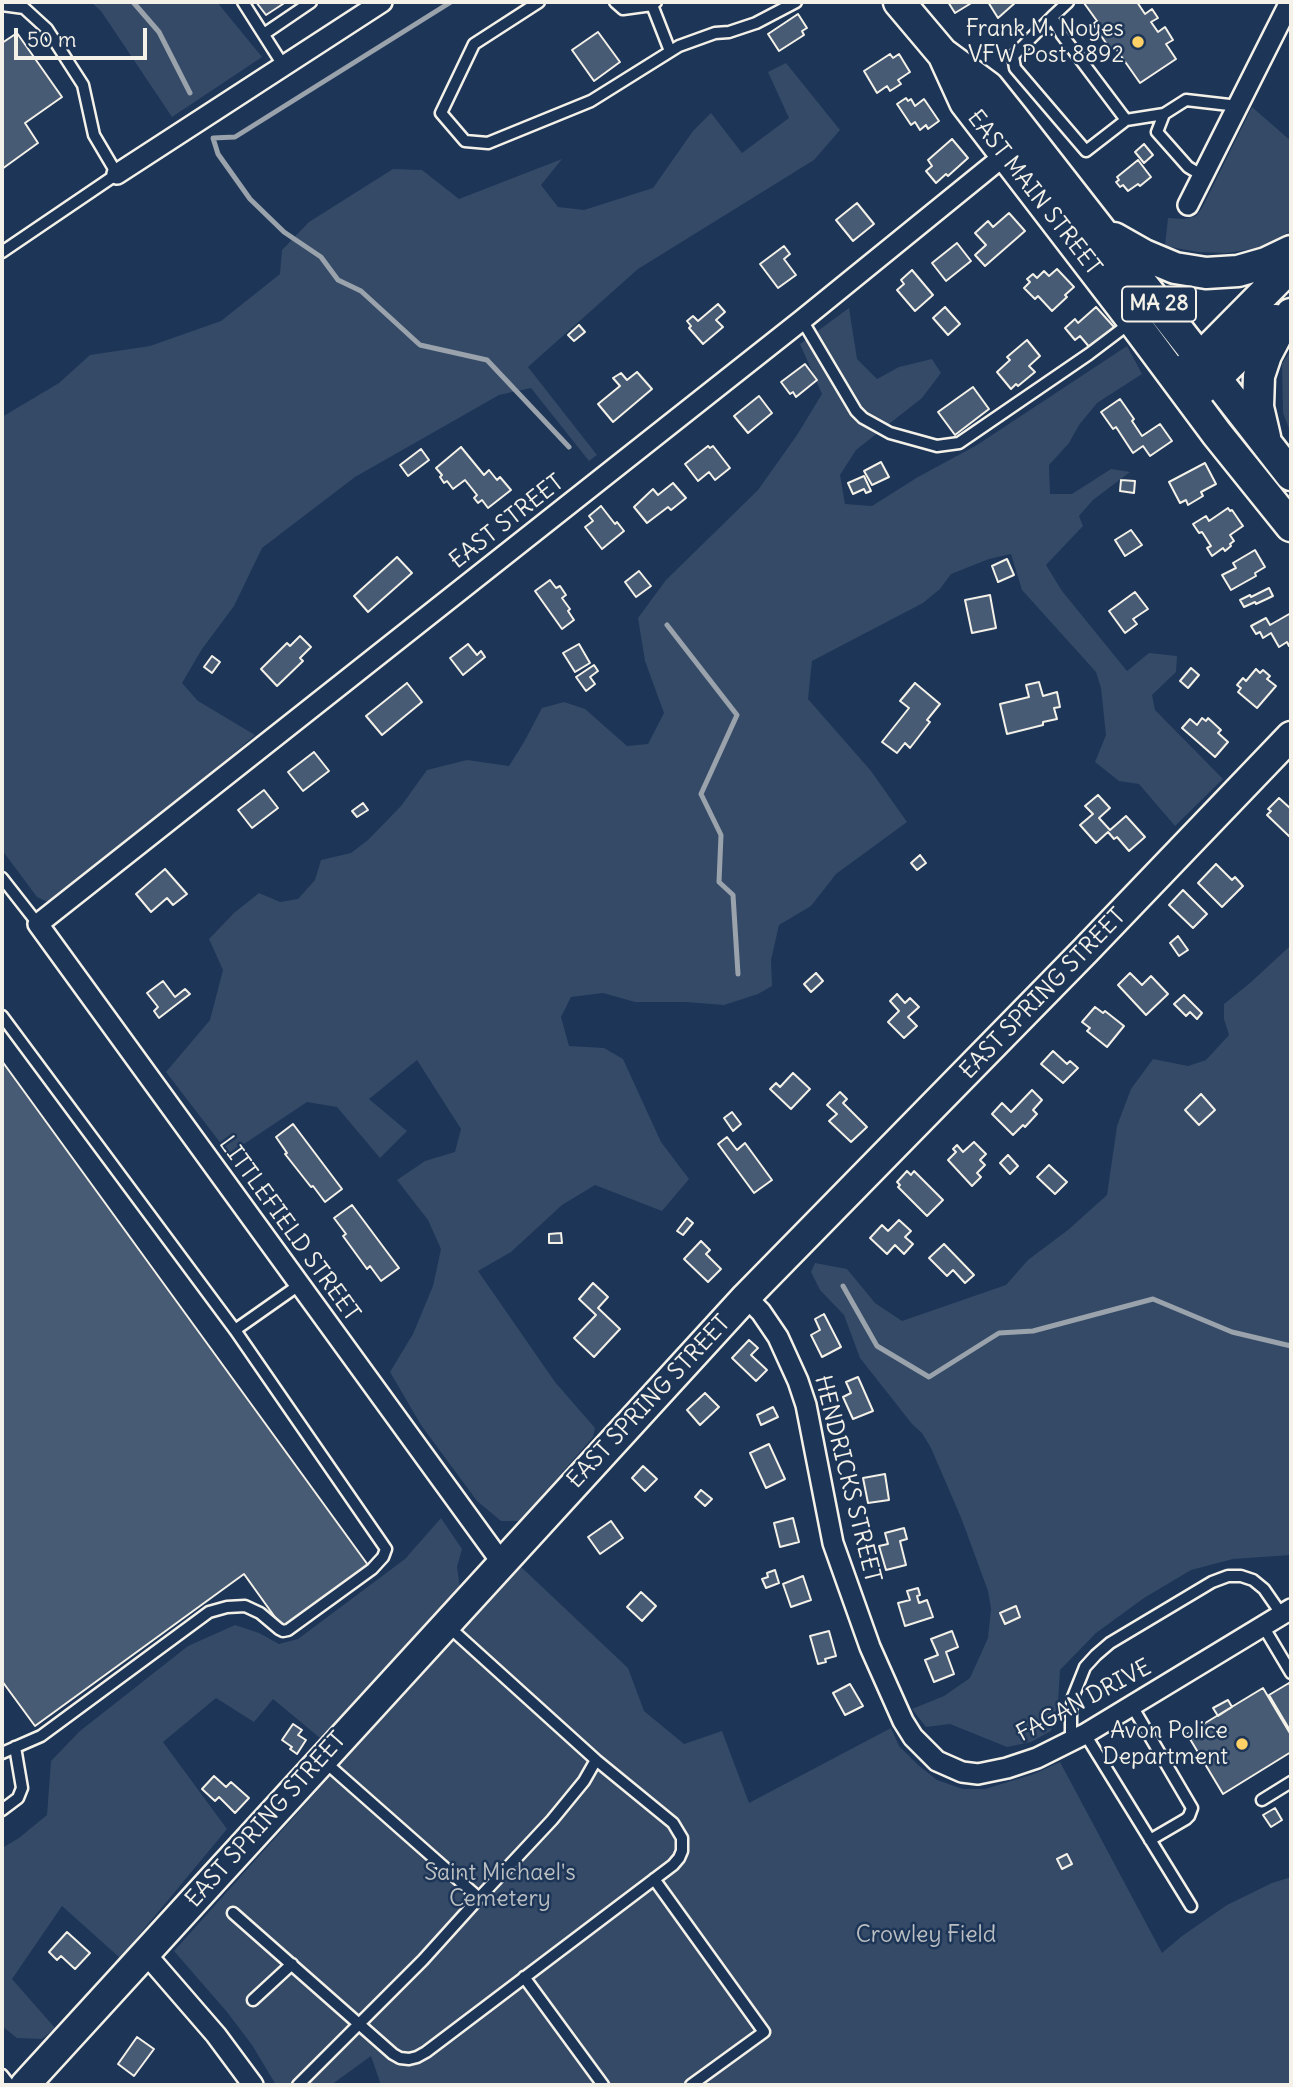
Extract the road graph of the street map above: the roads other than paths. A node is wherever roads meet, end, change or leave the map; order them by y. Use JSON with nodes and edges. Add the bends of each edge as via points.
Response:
{"nodes":[{"id":1,"x":243,"y":2,"type":"edge"},
{"id":2,"x":311,"y":2,"type":"edge"},
{"id":3,"x":382,"y":2,"type":"edge"},
{"id":4,"x":539,"y":2,"type":"edge"},
{"id":5,"x":615,"y":2,"type":"edge"},
{"id":6,"x":796,"y":2,"type":"edge"},
{"id":7,"x":899,"y":2,"type":"edge"},
{"id":8,"x":1069,"y":2,"type":"edge"},
{"id":9,"x":1290,"y":2,"type":"edge"},
{"id":10,"x":654,"y":4,"type":"edge"},
{"id":11,"x":2,"y":5,"type":"edge"},
{"id":12,"x":1052,"y":17,"type":"junction"},
{"id":13,"x":264,"y":34,"type":"junction"},
{"id":14,"x":670,"y":51,"type":"junction"},
{"id":15,"x":942,"y":53,"type":"junction"},
{"id":16,"x":283,"y":65,"type":"junction"},
{"id":17,"x":1238,"y":106,"type":"junction"},
{"id":18,"x":1164,"y":114,"type":"junction"},
{"id":19,"x":1126,"y":120,"type":"junction"},
{"id":20,"x":1005,"y":155,"type":"junction"},
{"id":21,"x":117,"y":174,"type":"junction"},
{"id":22,"x":1203,"y":176,"type":"junction"},
{"id":23,"x":1188,"y":205,"type":"dead end"},
{"id":24,"x":1105,"y":234,"type":"junction"},
{"id":25,"x":1291,"y":251,"type":"edge"},
{"id":26,"x":2,"y":252,"type":"edge"},
{"id":27,"x":1291,"y":266,"type":"edge"},
{"id":28,"x":1291,"y":305,"type":"edge"},
{"id":29,"x":1291,"y":314,"type":"edge"},
{"id":30,"x":802,"y":320,"type":"junction"},
{"id":31,"x":1133,"y":321,"type":"junction"},
{"id":32,"x":1208,"y":368,"type":"junction"},
{"id":33,"x":1183,"y":388,"type":"junction"},
{"id":34,"x":1269,"y":447,"type":"junction"},
{"id":35,"x":1291,"y":475,"type":"edge"},
{"id":36,"x":1291,"y":526,"type":"edge"},
{"id":37,"x":1291,"y":736,"type":"edge"},
{"id":38,"x":2,"y":878,"type":"edge"},
{"id":39,"x":38,"y":924,"type":"junction"},
{"id":40,"x":2,"y":1016,"type":"edge"},
{"id":41,"x":299,"y":1285,"type":"junction"},
{"id":42,"x":746,"y":1297,"type":"junction"},
{"id":43,"x":236,"y":1330,"type":"junction"},
{"id":44,"x":502,"y":1563,"type":"junction"},
{"id":45,"x":1287,"y":1612,"type":"edge"},
{"id":46,"x":446,"y":1624,"type":"junction"},
{"id":47,"x":1263,"y":1626,"type":"junction"},
{"id":48,"x":1291,"y":1673,"type":"edge"},
{"id":49,"x":1132,"y":1706,"type":"junction"},
{"id":50,"x":903,"y":1721,"type":"joint"},
{"id":51,"x":1078,"y":1738,"type":"junction"},
{"id":52,"x":15,"y":1747,"type":"junction"},
{"id":53,"x":2,"y":1753,"type":"edge"},
{"id":54,"x":322,"y":1759,"type":"junction"},
{"id":55,"x":596,"y":1760,"type":"junction"},
{"id":56,"x":1291,"y":1782,"type":"edge"},
{"id":57,"x":1262,"y":1800,"type":"dead end"},
{"id":58,"x":2,"y":1810,"type":"edge"},
{"id":59,"x":1150,"y":1840,"type":"junction"},
{"id":60,"x":654,"y":1879,"type":"junction"},
{"id":61,"x":478,"y":1898,"type":"junction"},
{"id":62,"x":1191,"y":1906,"type":"dead end"},
{"id":63,"x":233,"y":1913,"type":"dead end"},
{"id":64,"x":145,"y":1954,"type":"junction"},
{"id":65,"x":292,"y":1964,"type":"junction"},
{"id":66,"x":524,"y":1977,"type":"junction"},
{"id":67,"x":253,"y":2000,"type":"dead end"},
{"id":68,"x":360,"y":2025,"type":"junction"},
{"id":69,"x":2,"y":2075,"type":"edge"},
{"id":70,"x":10,"y":2085,"type":"edge"},
{"id":71,"x":25,"y":2085,"type":"edge"},
{"id":72,"x":253,"y":2085,"type":"edge"},
{"id":73,"x":298,"y":2085,"type":"edge"},
{"id":74,"x":603,"y":2085,"type":"edge"},
{"id":75,"x":691,"y":2085,"type":"edge"}],
"edges":[{"from":1,"to":13,"type":"lane"},
{"from":2,"to":13,"type":"lane"},
{"from":3,"to":16,"type":"street"},
{"from":4,"to":14,"type":"lane","via":[[474,44],[441,113],[466,141],[488,142],[591,101]]},
{"from":5,"to":10,"type":"lane","via":[[623,9]]},
{"from":6,"to":14,"type":"lane","via":[[755,23]]},
{"from":7,"to":15,"type":"main road","name":"EAST MAIN STREET","number":"MA 28"},
{"from":8,"to":12,"type":"lane"},
{"from":9,"to":17,"type":"street"},
{"from":10,"to":14,"type":"lane"},
{"from":11,"to":21,"type":"lane","via":[[24,8],[47,29],[83,85],[94,135]]},
{"from":12,"to":19,"type":"lane"},
{"from":12,"to":19,"type":"lane","via":[[1013,56],[1016,68],[1086,151]]},
{"from":13,"to":16,"type":"lane"},
{"from":15,"to":20,"type":"main road","name":"EAST MAIN STREET","number":"MA 28","via":[[965,102]]},
{"from":15,"to":24,"type":"main road","name":"EAST MAIN STREET","number":"MA 28","via":[[988,87]]},
{"from":16,"to":21,"type":"street"},
{"from":17,"to":18,"type":"lane","via":[[1186,100]]},
{"from":17,"to":22,"type":"street"},
{"from":18,"to":19,"type":"lane"},
{"from":18,"to":22,"type":"lane","via":[[1157,132],[1188,167]]},
{"from":20,"to":30,"type":"street","name":"EAST STREET"},
{"from":20,"to":31,"type":"main road","name":"EAST MAIN STREET","number":"MA 28"},
{"from":21,"to":26,"type":"lane"},
{"from":22,"to":23,"type":"street"},
{"from":24,"to":25,"type":"main road","via":[[1175,268],[1206,273],[1238,271]]},
{"from":24,"to":32,"type":"main road","name":"EAST MAIN STREET","number":"MA 28"},
{"from":27,"to":32,"type":"main road"},
{"from":28,"to":32,"type":"main road"},
{"from":29,"to":34,"type":"main road","via":[[1259,376],[1258,407]]},
{"from":30,"to":31,"type":"lane","via":[[863,418],[890,433],[937,446],[959,443]]},
{"from":30,"to":39,"type":"street","name":"EAST STREET"},
{"from":31,"to":33,"type":"main road","name":"EAST MAIN STREET","number":"MA 28"},
{"from":32,"to":33,"type":"main road"},
{"from":32,"to":34,"type":"main road","name":"EAST MAIN STREET","number":"MA 28"},
{"from":33,"to":36,"type":"main road","name":"EAST MAIN STREET","number":"MA 28"},
{"from":34,"to":35,"type":"main road","name":"EAST MAIN STREET","number":"MA 28"},
{"from":37,"to":42,"type":"main road","name":"EAST SPRING STREET"},
{"from":38,"to":39,"type":"lane"},
{"from":39,"to":41,"type":"street","name":"LITTLEFIELD STREET"},
{"from":40,"to":43,"type":"lane"},
{"from":41,"to":43,"type":"lane"},
{"from":41,"to":44,"type":"street","name":"LITTLEFIELD STREET"},
{"from":42,"to":44,"type":"main road","name":"EAST SPRING STREET"},
{"from":42,"to":50,"type":"street","name":"HENDRICKS STREET","via":[[774,1330],[798,1381],[833,1543],[870,1647]]},
{"from":43,"to":52,"type":"lane","via":[[386,1549],[383,1558],[288,1630],[279,1629],[245,1606],[209,1612],[41,1736]]},
{"from":44,"to":46,"type":"main road","name":"EAST SPRING STREET"},
{"from":45,"to":47,"type":"street","name":"FAGAN DRIVE"},
{"from":45,"to":51,"type":"lane","via":[[1253,1580],[1228,1576],[1122,1636],[1096,1654],[1078,1682],[1071,1713]]},
{"from":46,"to":54,"type":"main road","name":"EAST SPRING STREET"},
{"from":46,"to":55,"type":"lane"},
{"from":47,"to":48,"type":"lane"},
{"from":47,"to":49,"type":"street","name":"FAGAN DRIVE"},
{"from":49,"to":51,"type":"street","name":"FAGAN DRIVE"},
{"from":49,"to":59,"type":"lane","via":[[1192,1808],[1189,1816]]},
{"from":50,"to":51,"type":"street","name":"FAGAN DRIVE","via":[[937,1761],[978,1774],[1037,1758]]},
{"from":51,"to":59,"type":"lane"},
{"from":52,"to":53,"type":"lane"},
{"from":52,"to":58,"type":"lane","via":[[22,1788],[18,1798]]},
{"from":54,"to":61,"type":"lane"},
{"from":54,"to":64,"type":"main road","name":"EAST SPRING STREET"},
{"from":55,"to":60,"type":"lane","via":[[680,1831],[679,1858]]},
{"from":55,"to":61,"type":"lane","via":[[552,1820]]},
{"from":56,"to":57,"type":"lane"},
{"from":59,"to":62,"type":"lane"},
{"from":60,"to":66,"type":"lane"},
{"from":60,"to":75,"type":"lane","via":[[764,2032]]},
{"from":61,"to":68,"type":"lane"},
{"from":63,"to":65,"type":"lane"},
{"from":64,"to":71,"type":"main road","name":"EAST SPRING STREET"},
{"from":64,"to":72,"type":"street"},
{"from":65,"to":67,"type":"lane"},
{"from":65,"to":68,"type":"lane"},
{"from":66,"to":68,"type":"lane","via":[[417,2057],[400,2058]]},
{"from":66,"to":74,"type":"lane"},
{"from":68,"to":73,"type":"lane"},
{"from":69,"to":70,"type":"lane"}]}
